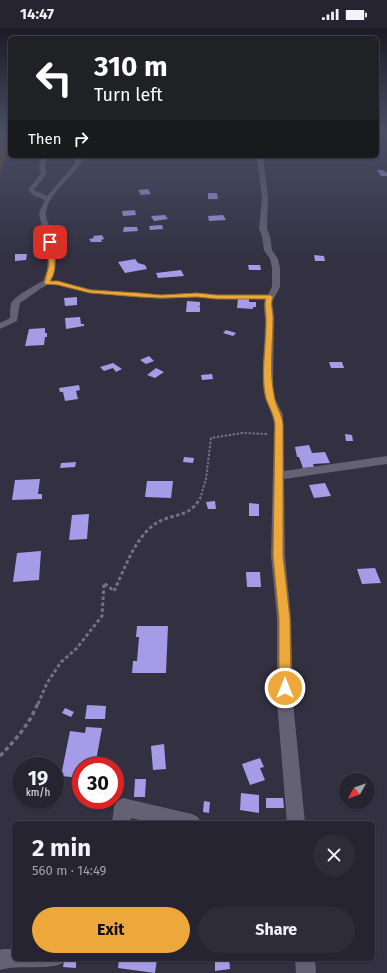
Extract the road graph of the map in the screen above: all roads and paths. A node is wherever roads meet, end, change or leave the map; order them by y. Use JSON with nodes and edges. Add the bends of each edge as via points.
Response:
{"nodes":[{"id":1,"x":42,"y":175,"type":"edge"},
{"id":2,"x":67,"y":175,"type":"edge"},
{"id":3,"x":262,"y":175,"type":"edge"},
{"id":4,"x":48,"y":199,"type":"junction"},
{"id":5,"x":46,"y":283,"type":"junction"},
{"id":6,"x":270,"y":297,"type":"junction"},
{"id":7,"x":0,"y":326,"type":"edge"},
{"id":8,"x":278,"y":435,"type":"junction"},
{"id":9,"x":387,"y":460,"type":"edge"},
{"id":10,"x":279,"y":476,"type":"junction"},
{"id":11,"x":0,"y":756,"type":"edge"},
{"id":12,"x":122,"y":821,"type":"edge"},
{"id":13,"x":183,"y":821,"type":"edge"},
{"id":14,"x":296,"y":821,"type":"edge"},
{"id":15,"x":0,"y":960,"type":"edge"},
{"id":16,"x":12,"y":960,"type":"edge"},
{"id":17,"x":37,"y":961,"type":"edge"},
{"id":18,"x":55,"y":961,"type":"edge"},
{"id":19,"x":305,"y":961,"type":"edge"},
{"id":20,"x":306,"y":973,"type":"edge"}],
"edges":[{"from":1,"to":4,"type":"street","via":[[31,190]]},
{"from":2,"to":4,"type":"street"},
{"from":3,"to":6,"type":"street","via":[[265,198],[263,229],[276,268],[276,287]]},
{"from":4,"to":5,"type":"street","via":[[42,212],[50,242],[52,265]]},
{"from":5,"to":6,"type":"street","via":[[58,283],[90,292],[161,297]]},
{"from":5,"to":7,"type":"street","via":[[19,299],[14,304],[14,319]]},
{"from":6,"to":8,"type":"street","via":[[268,384],[270,398],[278,415]]},
{"from":8,"to":10,"type":"street"},
{"from":8,"to":11,"type":"path","via":[[242,433],[211,438],[201,498],[189,511],[155,523],[134,551],[114,591],[104,583],[102,616],[76,649],[61,662],[47,683],[32,718]]},
{"from":9,"to":10,"type":"street"},
{"from":10,"to":14,"type":"street","via":[[278,556],[284,619],[285,702]]},
{"from":12,"to":13,"type":"street","via":[[123,807]]},
{"from":15,"to":16,"type":"street"},
{"from":17,"to":18,"type":"street"},
{"from":19,"to":20,"type":"street"}]}
